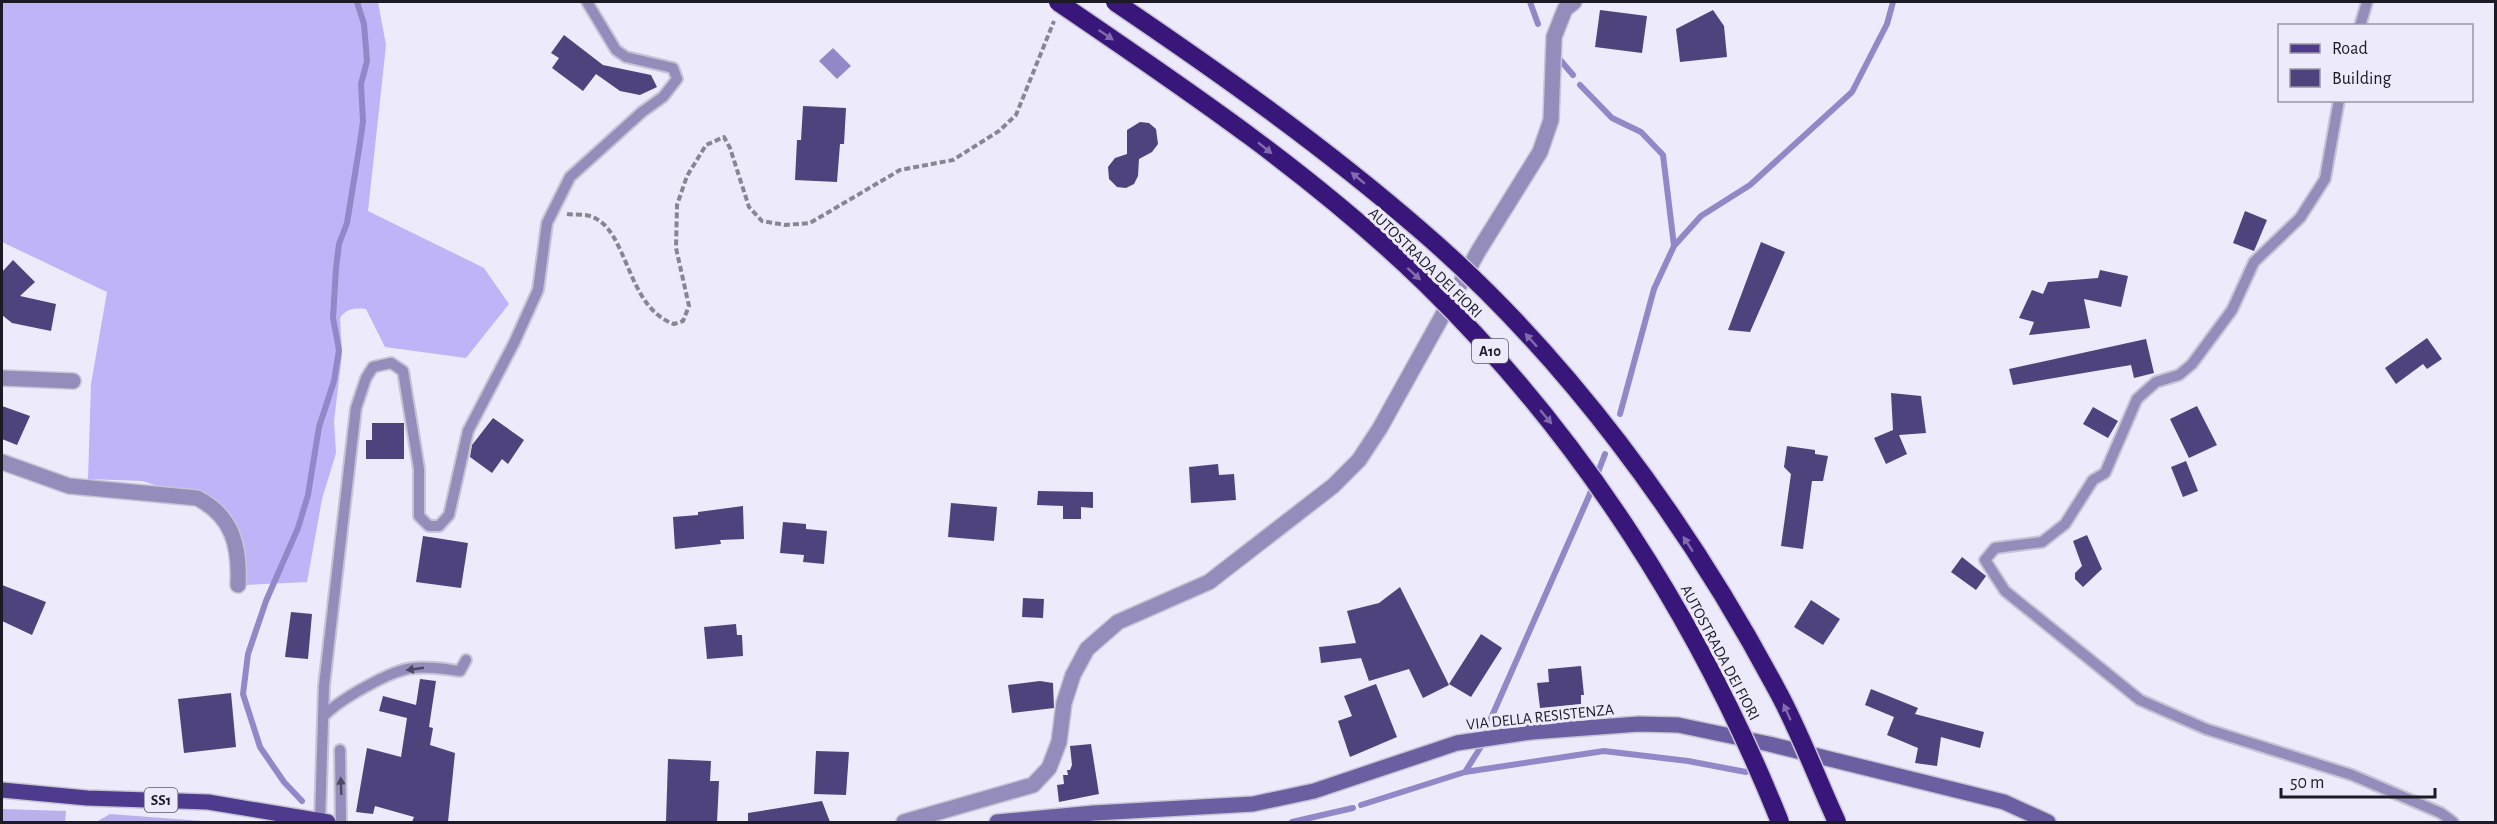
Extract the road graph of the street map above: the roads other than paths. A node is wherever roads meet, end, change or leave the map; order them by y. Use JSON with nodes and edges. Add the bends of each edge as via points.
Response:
{"nodes":[{"id":1,"x":587,"y":2,"type":"edge"},
{"id":2,"x":1115,"y":2,"type":"edge"},
{"id":3,"x":1574,"y":2,"type":"edge"},
{"id":4,"x":2367,"y":2,"type":"edge"},
{"id":5,"x":1057,"y":6,"type":"edge"},
{"id":6,"x":2361,"y":24,"type":"edge"},
{"id":7,"x":2338,"y":102,"type":"edge"},
{"id":8,"x":2,"y":378,"type":"edge"},
{"id":9,"x":73,"y":381,"type":"dead end"},
{"id":10,"x":2,"y":462,"type":"edge"},
{"id":11,"x":238,"y":585,"type":"dead end"},
{"id":12,"x":466,"y":660,"type":"dead end"},
{"id":13,"x":323,"y":717,"type":"junction"},
{"id":14,"x":340,"y":750,"type":"dead end"},
{"id":15,"x":2,"y":790,"type":"edge"},
{"id":16,"x":1094,"y":818,"type":"edge"},
{"id":17,"x":324,"y":821,"type":"edge"},
{"id":18,"x":341,"y":822,"type":"edge"},
{"id":19,"x":904,"y":822,"type":"edge"},
{"id":20,"x":997,"y":822,"type":"edge"},
{"id":21,"x":1780,"y":822,"type":"edge"},
{"id":22,"x":1837,"y":822,"type":"edge"},
{"id":23,"x":2049,"y":822,"type":"edge"},
{"id":24,"x":2453,"y":822,"type":"edge"}],
"edges":[{"from":1,"to":13,"type":"lane","via":[[616,50],[626,57],[673,68],[677,79],[663,97],[570,177],[547,223],[538,290],[468,431],[449,515],[440,526],[429,526],[419,516],[419,469],[404,371],[391,363],[373,367],[366,378],[356,408]]},
{"from":22,"to":2,"type":"highway","name":"AUTOSTRADA DEI FIORI","number":"A10","one_way":true,"bridge":true,"via":[[1778,692],[1722,596],[1647,481],[1586,401],[1502,309],[1421,230],[1220,73]]},
{"from":3,"to":19,"type":"street","via":[[1565,9],[1554,37],[1551,120],[1540,152],[1359,460],[1333,486],[1209,582],[1118,622],[1087,649],[1064,703],[1059,741],[1049,768],[1033,785]]},
{"from":4,"to":6,"type":"lane"},
{"from":5,"to":21,"type":"highway","name":"AUTOSTRADA DEI FIORI","number":"A10","one_way":true,"bridge":true,"via":[[1236,125],[1350,216],[1426,284],[1492,354],[1564,438],[1671,598],[1719,685]]},
{"from":7,"to":24,"type":"lane","via":[[2325,179],[2300,218],[2254,262],[2232,310],[2192,364],[2179,375],[2156,381],[2137,399],[2105,473],[2093,480],[2065,524],[2042,542],[1995,548],[1984,561],[2005,591],[2140,700],[2206,729],[2352,775],[2441,813]]},
{"from":8,"to":9,"type":"street"},
{"from":10,"to":11,"type":"street","via":[[69,486],[196,498],[215,507],[233,535],[240,558]]},
{"from":12,"to":13,"type":"lane","one_way":true,"via":[[460,671],[411,668],[368,686],[330,708]]},
{"from":13,"to":17,"type":"lane"},
{"from":18,"to":14,"type":"lane","one_way":true},
{"from":15,"to":17,"type":"main road","number":"SS1","via":[[87,798],[208,802]]},
{"from":16,"to":20,"type":"street","name":"VIA DELLA RESISTENZA"},
{"from":16,"to":23,"type":"street","name":"VIA DELLA RESISTENZA","via":[[1253,804],[1314,791],[1457,743],[1531,732],[1638,724],[1678,725],[1769,744],[2004,802]]}]}
